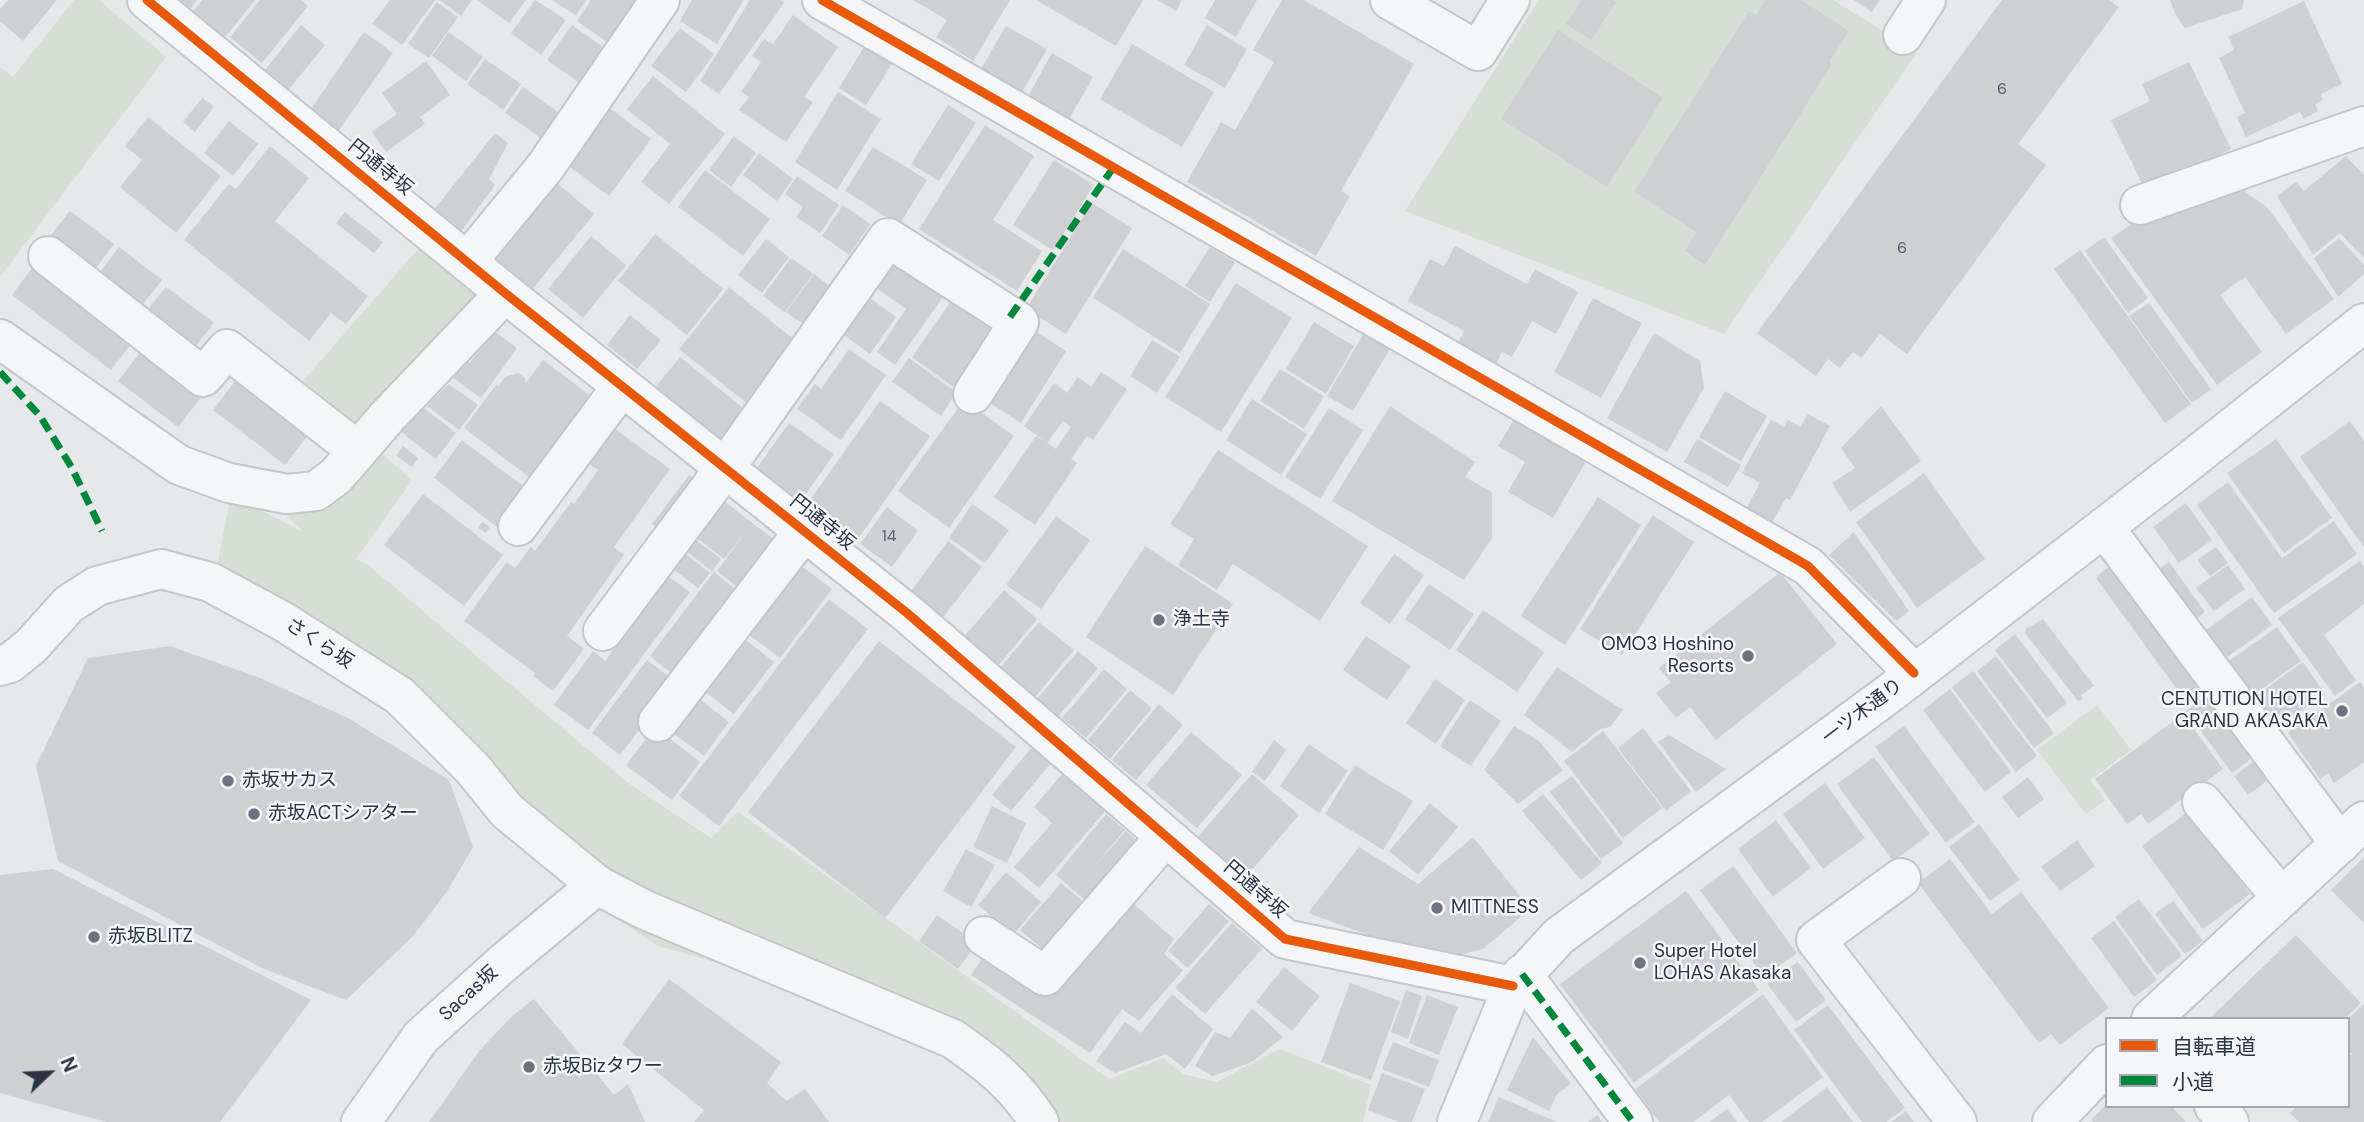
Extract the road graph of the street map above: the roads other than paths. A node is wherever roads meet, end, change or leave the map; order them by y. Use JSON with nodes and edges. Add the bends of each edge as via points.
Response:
{"nodes":[{"id":1,"x":147,"y":0,"type":"edge"},
{"id":2,"x":660,"y":0,"type":"edge"},
{"id":3,"x":822,"y":0,"type":"edge"},
{"id":4,"x":1390,"y":0,"type":"edge"},
{"id":5,"x":1510,"y":0,"type":"edge"},
{"id":6,"x":1926,"y":0,"type":"edge"},
{"id":7,"x":1903,"y":35,"type":"dead end"},
{"id":8,"x":2364,"y":126,"type":"edge"},
{"id":9,"x":2140,"y":205,"type":"dead end"},
{"id":10,"x":48,"y":256,"type":"dead end"},
{"id":11,"x":467,"y":262,"type":"junction"},
{"id":12,"x":505,"y":293,"type":"junction"},
{"id":13,"x":2364,"y":323,"type":"edge"},
{"id":14,"x":0,"y":339,"type":"edge"},
{"id":15,"x":622,"y":386,"type":"junction"},
{"id":16,"x":973,"y":394,"type":"dead end"},
{"id":17,"x":358,"y":451,"type":"junction"},
{"id":18,"x":725,"y":468,"type":"junction"},
{"id":19,"x":518,"y":526,"type":"dead end"},
{"id":20,"x":2104,"y":527,"type":"junction"},
{"id":21,"x":803,"y":531,"type":"junction"},
{"id":22,"x":603,"y":631,"type":"dead end"},
{"id":23,"x":0,"y":666,"type":"edge"},
{"id":24,"x":1914,"y":673,"type":"junction"},
{"id":25,"x":658,"y":722,"type":"dead end"},
{"id":26,"x":2202,"y":802,"type":"dead end"},
{"id":27,"x":2352,"y":833,"type":"edge"},
{"id":28,"x":1166,"y":836,"type":"junction"},
{"id":29,"x":1901,"y":878,"type":"dead end"},
{"id":30,"x":597,"y":885,"type":"junction"},
{"id":31,"x":2282,"y":898,"type":"junction"},
{"id":32,"x":984,"y":936,"type":"dead end"},
{"id":33,"x":1517,"y":980,"type":"junction"},
{"id":34,"x":2153,"y":1017,"type":"edge"},
{"id":35,"x":2105,"y":1066,"type":"edge"},
{"id":36,"x":2216,"y":1108,"type":"edge"},
{"id":37,"x":361,"y":1122,"type":"edge"},
{"id":38,"x":1039,"y":1122,"type":"edge"},
{"id":39,"x":1457,"y":1122,"type":"edge"},
{"id":40,"x":1633,"y":1122,"type":"edge"},
{"id":41,"x":1957,"y":1122,"type":"edge"},
{"id":42,"x":2052,"y":1122,"type":"edge"},
{"id":43,"x":2229,"y":1122,"type":"edge"}],
"edges":[{"from":1,"to":11,"type":"street","name":"円通寺坂"},
{"from":2,"to":11,"type":"street","via":[[546,166]]},
{"from":3,"to":24,"type":"street","via":[[1808,566]]},
{"from":4,"to":5,"type":"street","via":[[1478,51]]},
{"from":6,"to":7,"type":"street"},
{"from":8,"to":9,"type":"street"},
{"from":10,"to":17,"type":"street","via":[[203,377],[227,349]]},
{"from":11,"to":12,"type":"street","name":"円通寺坂"},
{"from":12,"to":15,"type":"street","name":"円通寺坂"},
{"from":12,"to":17,"type":"street"},
{"from":13,"to":20,"type":"street","name":"一ツ木通り"},
{"from":14,"to":17,"type":"street","via":[[179,465],[229,483],[287,494],[316,492]]},
{"from":15,"to":18,"type":"street","name":"円通寺坂"},
{"from":15,"to":19,"type":"street"},
{"from":16,"to":18,"type":"street","via":[[1019,322],[888,238]]},
{"from":18,"to":21,"type":"street","name":"円通寺坂"},
{"from":18,"to":22,"type":"street"},
{"from":20,"to":24,"type":"street","name":"一ツ木通り"},
{"from":20,"to":27,"type":"street"},
{"from":21,"to":25,"type":"street"},
{"from":21,"to":28,"type":"street","name":"円通寺坂"},
{"from":23,"to":30,"type":"street","name":"さくら坂","via":[[31,646],[69,604],[97,586],[161,569],[210,582],[285,622],[400,696],[473,769],[507,811]]},
{"from":24,"to":33,"type":"street","name":"一ツ木通り","via":[[1559,936]]},
{"from":26,"to":31,"type":"street"},
{"from":27,"to":31,"type":"street"},
{"from":28,"to":32,"type":"street","via":[[1045,976]]},
{"from":28,"to":33,"type":"street","name":"円通寺坂","via":[[1286,939]]},
{"from":29,"to":41,"type":"street","via":[[1816,940]]},
{"from":30,"to":37,"type":"street","name":"Sacas坂","via":[[421,1037]]},
{"from":30,"to":38,"type":"street","name":"さくら坂","via":[[645,910],[953,1039],[993,1066]]},
{"from":31,"to":34,"type":"street"},
{"from":33,"to":39,"type":"street","name":"一ツ木通り"},
{"from":33,"to":40,"type":"street"},
{"from":35,"to":42,"type":"street"},
{"from":36,"to":43,"type":"street"}]}
